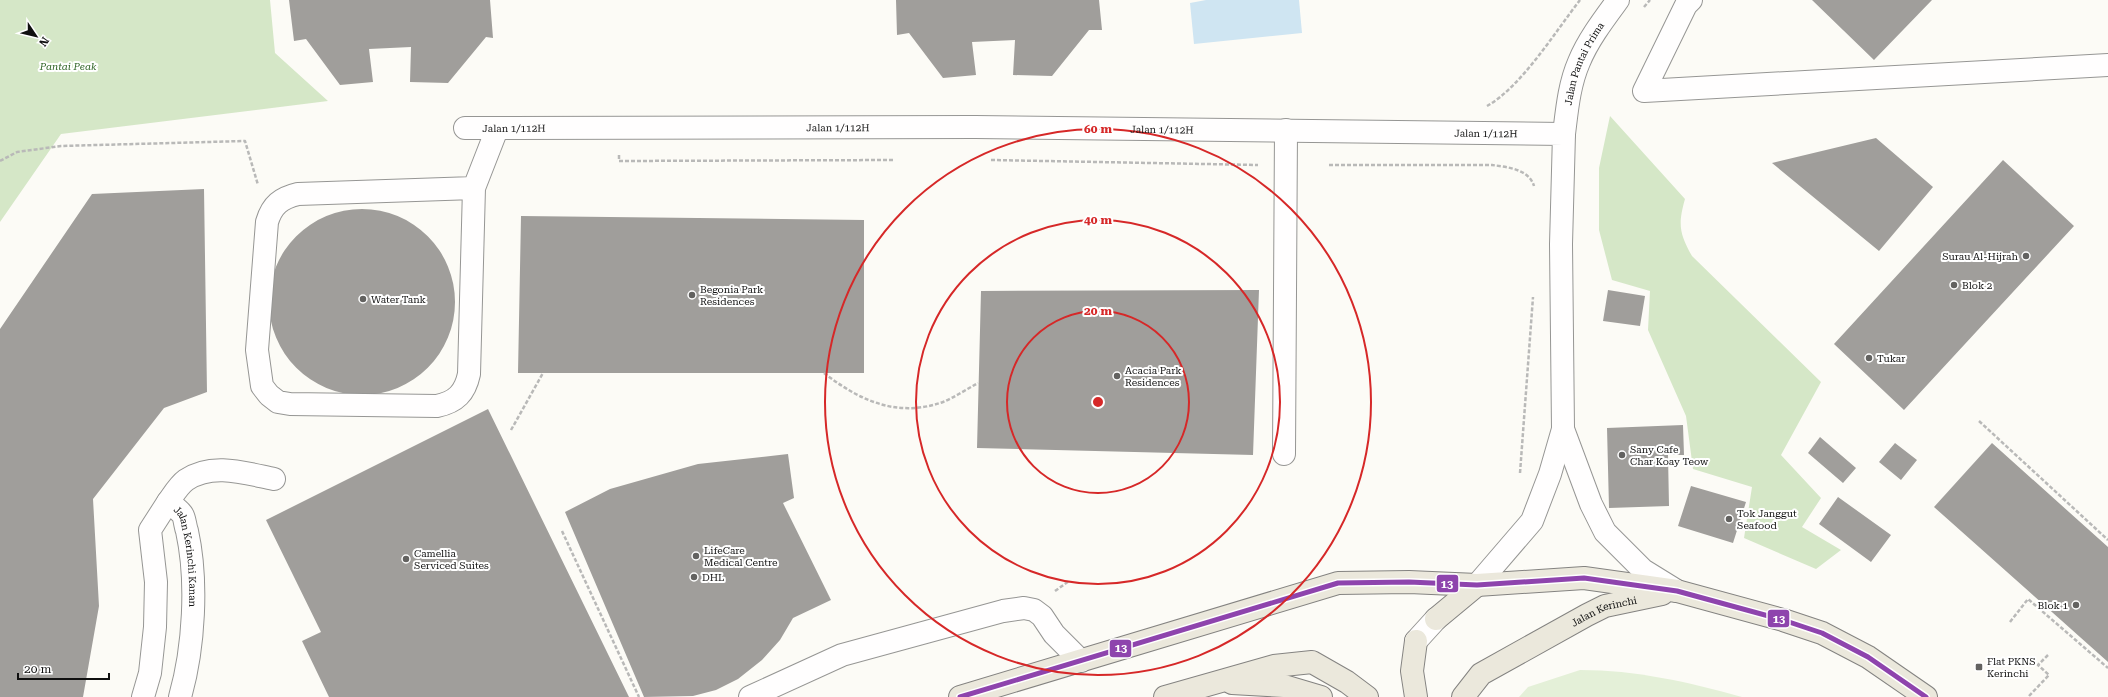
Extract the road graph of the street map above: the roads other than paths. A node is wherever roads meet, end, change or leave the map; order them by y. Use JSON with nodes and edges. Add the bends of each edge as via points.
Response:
{"nodes":[{"id":1,"x":1618,"y":0,"type":"edge"},
{"id":2,"x":1691,"y":0,"type":"edge"},
{"id":3,"x":2108,"y":65,"type":"edge"},
{"id":4,"x":465,"y":128,"type":"dead end"},
{"id":5,"x":497,"y":129,"type":"junction"},
{"id":6,"x":1286,"y":130,"type":"junction"},
{"id":7,"x":1564,"y":134,"type":"junction"},
{"id":8,"x":474,"y":188,"type":"junction"},
{"id":9,"x":1563,"y":429,"type":"junction"},
{"id":10,"x":1284,"y":454,"type":"dead end"},
{"id":11,"x":274,"y":479,"type":"dead end"},
{"id":12,"x":168,"y":502,"type":"junction"},
{"id":13,"x":1478,"y":585,"type":"junction"},
{"id":14,"x":1677,"y":591,"type":"junction"},
{"id":15,"x":1436,"y":619,"type":"joint"},
{"id":16,"x":1416,"y":641,"type":"joint"},
{"id":17,"x":1081,"y":661,"type":"junction"},
{"id":18,"x":1215,"y":682,"type":"junction"},
{"id":19,"x":143,"y":697,"type":"edge"},
{"id":20,"x":180,"y":697,"type":"edge"},
{"id":21,"x":750,"y":697,"type":"edge"},
{"id":22,"x":960,"y":697,"type":"edge"},
{"id":23,"x":1165,"y":697,"type":"edge"},
{"id":24,"x":1321,"y":697,"type":"edge"},
{"id":25,"x":1367,"y":697,"type":"edge"},
{"id":26,"x":1416,"y":697,"type":"edge"},
{"id":27,"x":1463,"y":697,"type":"edge"},
{"id":28,"x":1926,"y":697,"type":"edge"}],
"edges":[{"from":1,"to":7,"type":"street","name":"Jalan Pantai Prima","via":[[1598,28],[1579,62],[1567,104]]},
{"from":2,"to":3,"type":"street","via":[[1686,5],[1644,91]]},
{"from":4,"to":5,"type":"street","name":"Jalan 1/112H"},
{"from":5,"to":6,"type":"street","name":"Jalan 1/112H","via":[[975,127]]},
{"from":5,"to":8,"type":"street"},
{"from":6,"to":7,"type":"street","name":"Jalan 1/112H"},
{"from":6,"to":10,"type":"street"},
{"from":7,"to":9,"type":"street","via":[[1561,244]]},
{"from":8,"to":8,"type":"street","via":[[298,194],[277,202],[267,222],[257,350],[262,386],[269,395],[278,402],[290,404],[437,406],[449,403],[460,396],[467,386],[469,374]]},
{"from":9,"to":13,"type":"street","via":[[1550,474],[1532,521]]},
{"from":9,"to":14,"type":"street","via":[[1591,504],[1605,532],[1643,570]]},
{"from":11,"to":12,"type":"street","via":[[235,471],[207,470],[185,481]]},
{"from":12,"to":19,"type":"street","name":"Jalan Kerinchi Kanan","via":[[150,530],[156,582],[155,627],[150,673]]},
{"from":12,"to":20,"type":"street","name":"Jalan Kerinchi Kanan","via":[[182,514],[189,543],[192,576],[192,616],[187,672]]},
{"from":13,"to":14,"type":"main road","name":"Jalan Kerinchi","via":[[1584,578]]},
{"from":13,"to":15,"type":"main road"},
{"from":13,"to":17,"type":"main road","name":"Jalan Kerinchi","via":[[1409,582],[1338,583]]},
{"from":14,"to":27,"type":"main road","name":"Jalan Kerinchi","via":[[1605,606],[1481,674]]},
{"from":14,"to":28,"type":"main road","name":"Jalan Kerinchi","via":[[1822,633],[1868,657]]},
{"from":15,"to":16,"type":"street"},
{"from":16,"to":26,"type":"main road","via":[[1412,671]]},
{"from":17,"to":21,"type":"street","via":[[1054,634],[1042,616],[1024,608],[1008,610],[842,655]]},
{"from":17,"to":22,"type":"main road","name":"Jalan Kerinchi"},
{"from":18,"to":23,"type":"main road"},
{"from":18,"to":24,"type":"main road","via":[[1284,686]]},
{"from":18,"to":25,"type":"main road","via":[[1274,666],[1312,662]]}]}
